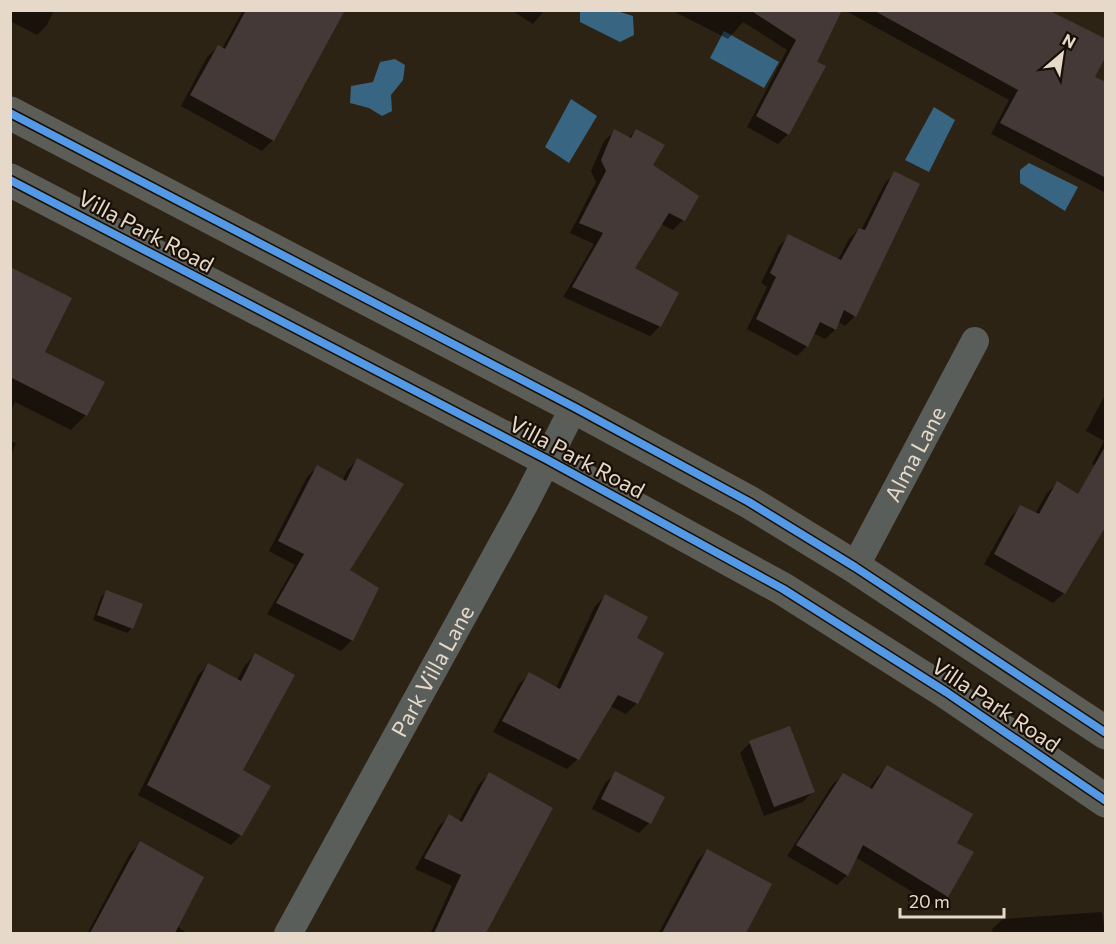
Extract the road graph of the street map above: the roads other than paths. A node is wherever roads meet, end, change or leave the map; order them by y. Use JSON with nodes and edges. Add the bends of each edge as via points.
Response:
{"nodes":[{"id":1,"x":10,"y":113,"type":"edge"},
{"id":2,"x":10,"y":180,"type":"edge"},
{"id":3,"x":975,"y":341,"type":"dead end"},
{"id":4,"x":574,"y":407,"type":"junction"},
{"id":5,"x":546,"y":459,"type":"junction"},
{"id":6,"x":855,"y":567,"type":"junction"},
{"id":7,"x":1106,"y":734,"type":"edge"},
{"id":8,"x":1106,"y":801,"type":"edge"},
{"id":9,"x":288,"y":933,"type":"edge"}],
"edges":[{"from":1,"to":4,"type":"main road","name":"Villa Park Road"},
{"from":2,"to":5,"type":"main road","name":"Villa Park Road"},
{"from":3,"to":6,"type":"street","name":"Alma Lane"},
{"from":4,"to":5,"type":"street","name":"Park Villa Lane"},
{"from":4,"to":6,"type":"main road","name":"Villa Park Road","via":[[749,502]]},
{"from":5,"to":8,"type":"main road","name":"Villa Park Road","via":[[783,589],[946,692]]},
{"from":5,"to":9,"type":"street","name":"Park Villa Lane"},
{"from":6,"to":7,"type":"main road","name":"Villa Park Road"}]}
